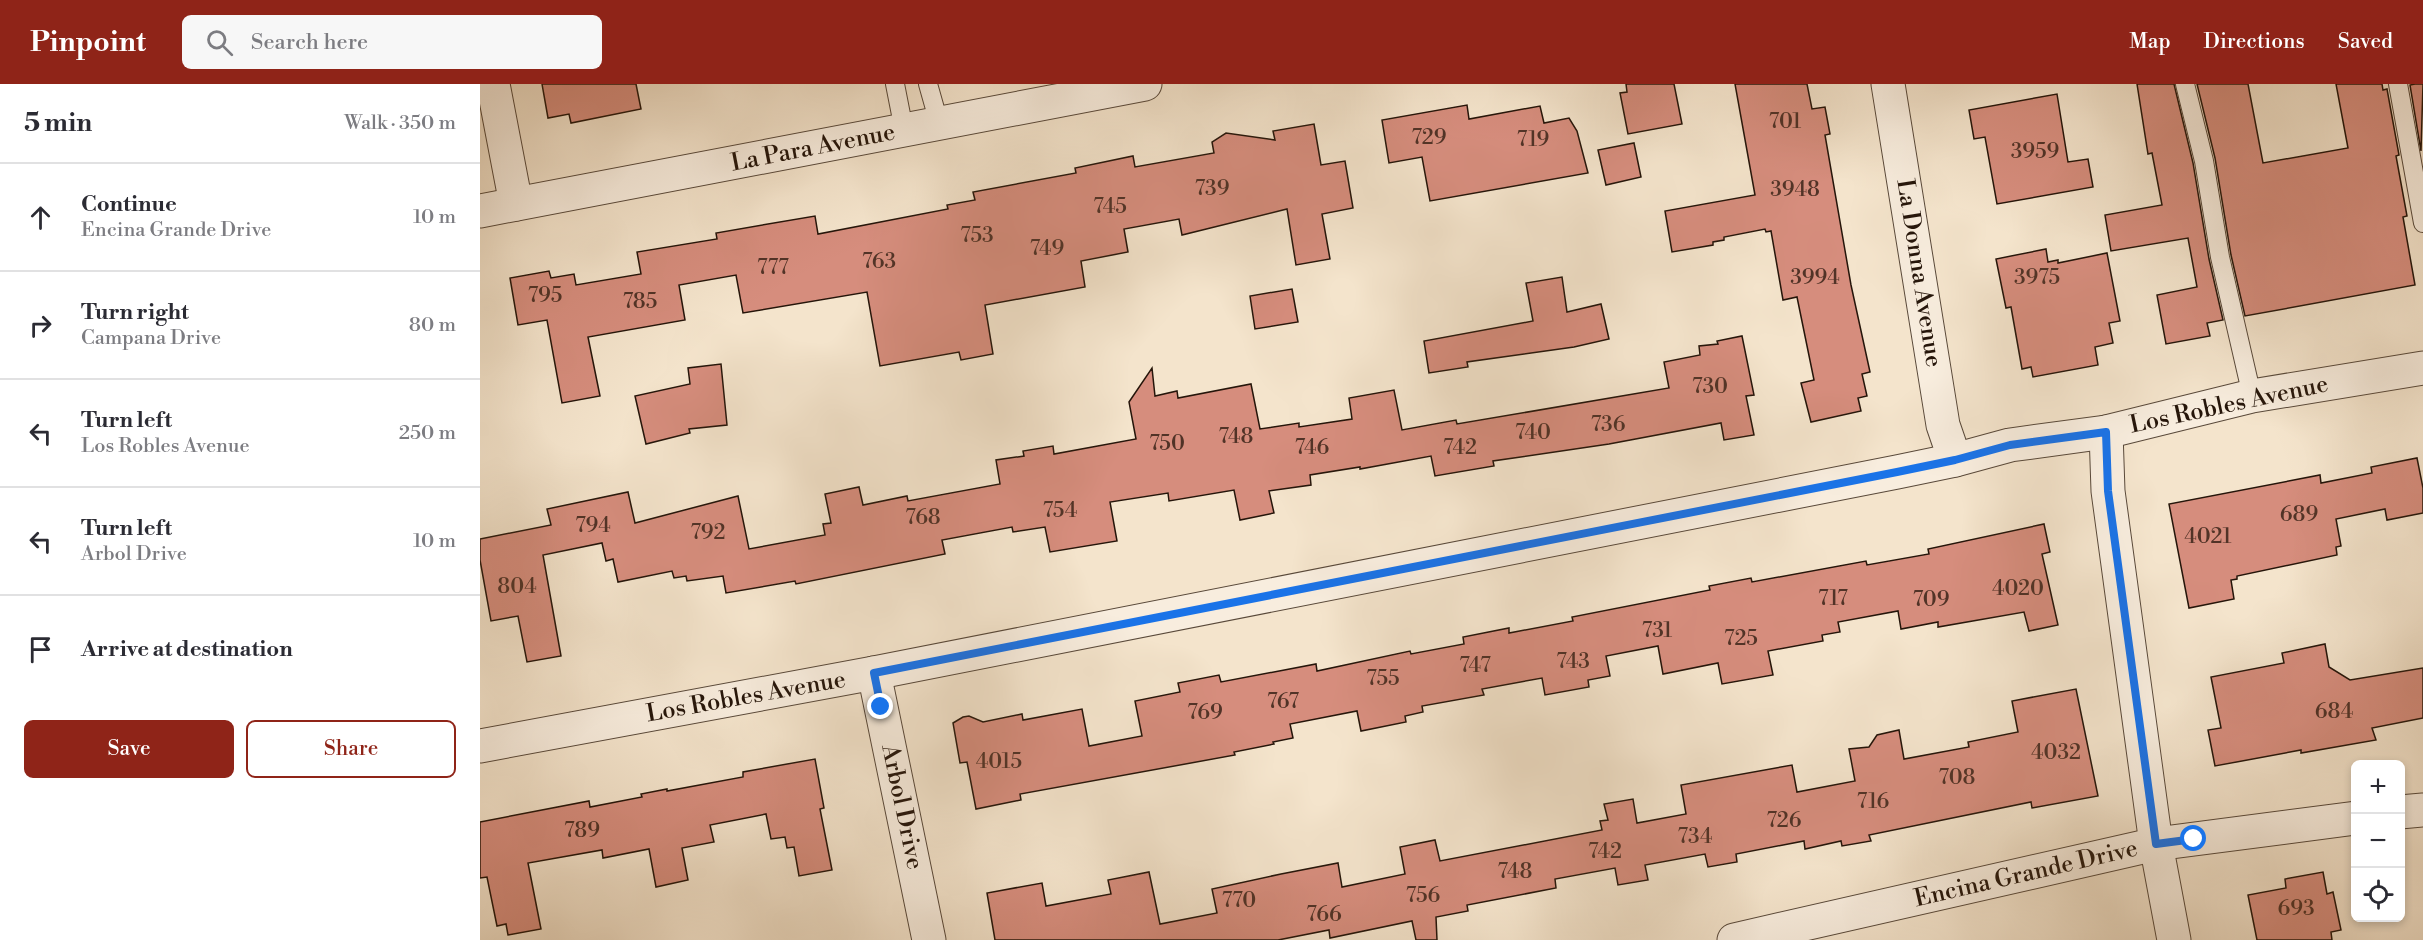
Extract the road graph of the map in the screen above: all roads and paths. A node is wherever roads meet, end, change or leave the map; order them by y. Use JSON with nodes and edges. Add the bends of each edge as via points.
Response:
{"nodes":[{"id":1,"x":493,"y":84,"type":"edge"},
{"id":2,"x":895,"y":84,"type":"edge"},
{"id":3,"x":928,"y":84,"type":"edge"},
{"id":4,"x":1145,"y":84,"type":"edge"},
{"id":5,"x":1888,"y":84,"type":"edge"},
{"id":6,"x":2185,"y":84,"type":"edge"},
{"id":7,"x":2398,"y":84,"type":"edge"},
{"id":8,"x":939,"y":123,"type":"junction"},
{"id":9,"x":904,"y":130,"type":"junction"},
{"id":10,"x":516,"y":204,"type":"junction"},
{"id":11,"x":480,"y":211,"type":"edge"},
{"id":12,"x":2423,"y":223,"type":"edge"},
{"id":13,"x":2423,"y":368,"type":"edge"},
{"id":14,"x":2252,"y":396,"type":"junction"},
{"id":15,"x":2106,"y":432,"type":"junction"},
{"id":16,"x":1955,"y":460,"type":"junction"},
{"id":17,"x":874,"y":673,"type":"junction"},
{"id":18,"x":480,"y":746,"type":"edge"},
{"id":19,"x":2423,"y":810,"type":"edge"},
{"id":20,"x":2405,"y":812,"type":"edge"},
{"id":21,"x":2351,"y":819,"type":"edge"},
{"id":22,"x":2156,"y":844,"type":"junction"},
{"id":23,"x":1754,"y":938,"type":"edge"},
{"id":24,"x":929,"y":940,"type":"edge"},
{"id":25,"x":2174,"y":940,"type":"edge"}],
"edges":[{"from":1,"to":10,"type":"street"},
{"from":2,"to":9,"type":"lane"},
{"from":3,"to":8,"type":"lane"},
{"from":4,"to":8,"type":"street","name":"La Para Avenue"},
{"from":5,"to":16,"type":"street","name":"La Donna Avenue","via":[[1944,425]]},
{"from":6,"to":14,"type":"lane"},
{"from":7,"to":12,"type":"lane"},
{"from":8,"to":9,"type":"street","name":"La Para Avenue"},
{"from":9,"to":10,"type":"street","name":"La Para Avenue"},
{"from":10,"to":11,"type":"street","name":"La Para Avenue"},
{"from":13,"to":14,"type":"street","name":"Los Robles Avenue"},
{"from":14,"to":15,"type":"street","name":"Los Robles Avenue"},
{"from":15,"to":16,"type":"street","name":"Los Robles Avenue","via":[[2010,445]]},
{"from":15,"to":22,"type":"street","via":[[2108,491]]},
{"from":16,"to":17,"type":"street","name":"Los Robles Avenue"},
{"from":17,"to":18,"type":"street","name":"Los Robles Avenue"},
{"from":17,"to":24,"type":"street","name":"Arbol Drive"},
{"from":19,"to":20,"type":"street"},
{"from":21,"to":22,"type":"street","name":"Encina Grande Drive"},
{"from":22,"to":23,"type":"street","name":"Encina Grande Drive"},
{"from":22,"to":25,"type":"street"}]}
